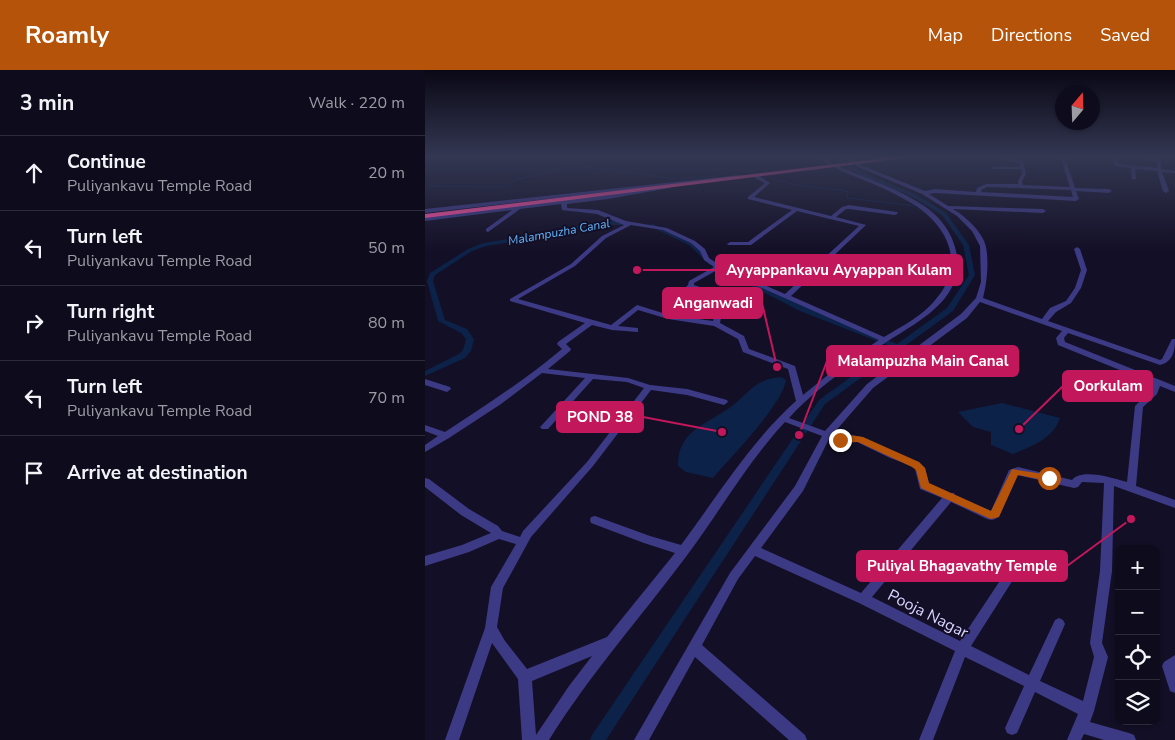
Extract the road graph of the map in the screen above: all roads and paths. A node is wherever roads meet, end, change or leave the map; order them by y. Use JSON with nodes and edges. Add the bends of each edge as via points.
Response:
{"nodes":[{"id":1,"x":640,"y":188,"type":"edge"},
{"id":2,"x":657,"y":188,"type":"edge"},
{"id":3,"x":661,"y":188,"type":"edge"},
{"id":4,"x":763,"y":188,"type":"edge"},
{"id":5,"x":884,"y":188,"type":"edge"},
{"id":6,"x":913,"y":188,"type":"edge"},
{"id":7,"x":980,"y":188,"type":"edge"},
{"id":8,"x":1072,"y":188,"type":"edge"},
{"id":9,"x":1075,"y":188,"type":"edge"},
{"id":10,"x":1109,"y":191,"type":"dead end"},
{"id":11,"x":924,"y":193,"type":"junction"},
{"id":12,"x":979,"y":194,"type":"junction"},
{"id":13,"x":609,"y":197,"type":"junction"},
{"id":14,"x":564,"y":202,"type":"junction"},
{"id":15,"x":605,"y":203,"type":"dead end"},
{"id":16,"x":948,"y":207,"type":"junction"},
{"id":17,"x":518,"y":208,"type":"junction"},
{"id":18,"x":795,"y":210,"type":"junction"},
{"id":19,"x":1043,"y":211,"type":"dead end"},
{"id":20,"x":895,"y":213,"type":"dead end"},
{"id":21,"x":425,"y":215,"type":"edge"},
{"id":22,"x":831,"y":218,"type":"junction"},
{"id":23,"x":625,"y":222,"type":"junction"},
{"id":24,"x":488,"y":230,"type":"dead end"},
{"id":25,"x":731,"y":244,"type":"dead end"},
{"id":26,"x":1077,"y":248,"type":"dead end"},
{"id":27,"x":719,"y":267,"type":"junction"},
{"id":28,"x":691,"y":286,"type":"junction"},
{"id":29,"x":681,"y":294,"type":"dead end"},
{"id":30,"x":786,"y":297,"type":"junction"},
{"id":31,"x":979,"y":299,"type":"junction"},
{"id":32,"x":591,"y":322,"type":"junction"},
{"id":33,"x":1043,"y":322,"type":"junction"},
{"id":34,"x":716,"y":324,"type":"junction"},
{"id":35,"x":612,"y":328,"type":"junction"},
{"id":36,"x":635,"y":330,"type":"dead end"},
{"id":37,"x":1067,"y":330,"type":"junction"},
{"id":38,"x":882,"y":341,"type":"junction"},
{"id":39,"x":1175,"y":341,"type":"edge"},
{"id":40,"x":543,"y":371,"type":"junction"},
{"id":41,"x":590,"y":377,"type":"junction"},
{"id":42,"x":1157,"y":381,"type":"junction"},
{"id":43,"x":425,"y":382,"type":"edge"},
{"id":44,"x":649,"y":387,"type":"junction"},
{"id":45,"x":1175,"y":389,"type":"edge"},
{"id":46,"x":447,"y":390,"type":"dead end"},
{"id":47,"x":724,"y":402,"type":"dead end"},
{"id":48,"x":800,"y":402,"type":"junction"},
{"id":49,"x":787,"y":420,"type":"junction"},
{"id":50,"x":545,"y":427,"type":"dead end"},
{"id":51,"x":425,"y":428,"type":"edge"},
{"id":52,"x":827,"y":435,"type":"junction"},
{"id":53,"x":445,"y":436,"type":"junction"},
{"id":54,"x":425,"y":449,"type":"edge"},
{"id":55,"x":425,"y":482,"type":"edge"},
{"id":56,"x":1109,"y":482,"type":"junction"},
{"id":57,"x":1131,"y":488,"type":"junction"},
{"id":58,"x":950,"y":496,"type":"junction"},
{"id":59,"x":1174,"y":504,"type":"edge"},
{"id":60,"x":595,"y":520,"type":"dead end"},
{"id":61,"x":498,"y":534,"type":"junction"},
{"id":62,"x":523,"y":542,"type":"junction"},
{"id":63,"x":684,"y":550,"type":"junction"},
{"id":64,"x":753,"y":550,"type":"junction"},
{"id":65,"x":1021,"y":558,"type":"dead end"},
{"id":66,"x":425,"y":561,"type":"edge"},
{"id":67,"x":863,"y":599,"type":"junction"},
{"id":68,"x":1059,"y":624,"type":"dead end"},
{"id":69,"x":491,"y":628,"type":"junction"},
{"id":70,"x":611,"y":641,"type":"junction"},
{"id":71,"x":694,"y":647,"type":"junction"},
{"id":72,"x":962,"y":649,"type":"junction"},
{"id":73,"x":1175,"y":661,"type":"edge"},
{"id":74,"x":525,"y":678,"type":"junction"},
{"id":75,"x":1031,"y":683,"type":"junction"},
{"id":76,"x":1175,"y":686,"type":"edge"},
{"id":77,"x":1087,"y":711,"type":"junction"},
{"id":78,"x":1080,"y":726,"type":"junction"},
{"id":79,"x":1012,"y":728,"type":"dead end"},
{"id":80,"x":452,"y":740,"type":"edge"},
{"id":81,"x":529,"y":740,"type":"edge"},
{"id":82,"x":541,"y":740,"type":"edge"},
{"id":83,"x":641,"y":740,"type":"edge"},
{"id":84,"x":800,"y":740,"type":"edge"},
{"id":85,"x":926,"y":740,"type":"edge"},
{"id":86,"x":1074,"y":740,"type":"edge"},
{"id":87,"x":1129,"y":740,"type":"edge"}],
"edges":[{"from":1,"to":21,"type":"highway"},
{"from":2,"to":21,"type":"highway"},
{"from":3,"to":13,"type":"street"},
{"from":4,"to":18,"type":"street","via":[[750,198]]},
{"from":5,"to":38,"type":"street","via":[[929,212],[944,227],[953,244],[954,258],[952,278],[938,303]]},
{"from":6,"to":11,"type":"street"},
{"from":7,"to":12,"type":"street"},
{"from":8,"to":12,"type":"street","via":[[1076,199]]},
{"from":9,"to":10,"type":"street"},
{"from":11,"to":12,"type":"street"},
{"from":11,"to":16,"type":"street"},
{"from":13,"to":14,"type":"street"},
{"from":13,"to":15,"type":"street"},
{"from":14,"to":17,"type":"street"},
{"from":14,"to":23,"type":"street","via":[[564,209],[600,210]]},
{"from":16,"to":19,"type":"street"},
{"from":16,"to":31,"type":"street","via":[[974,230],[983,246],[984,282]]},
{"from":17,"to":21,"type":"street"},
{"from":17,"to":24,"type":"street"},
{"from":18,"to":22,"type":"street"},
{"from":18,"to":25,"type":"street","via":[[749,244]]},
{"from":20,"to":22,"type":"street","via":[[849,207]]},
{"from":22,"to":30,"type":"street","via":[[863,225]]},
{"from":23,"to":27,"type":"street","via":[[654,226],[680,235],[703,250],[706,259]]},
{"from":23,"to":32,"type":"street","via":[[628,225],[605,237],[573,265],[512,300]]},
{"from":26,"to":33,"type":"street","via":[[1084,271],[1078,288],[1069,302],[1053,310]]},
{"from":27,"to":28,"type":"street","via":[[697,276]]},
{"from":27,"to":30,"type":"street"},
{"from":28,"to":29,"type":"street"},
{"from":28,"to":34,"type":"street","via":[[715,294],[721,301]]},
{"from":30,"to":38,"type":"street"},
{"from":31,"to":33,"type":"street"},
{"from":31,"to":52,"type":"street","via":[[964,316],[870,386]]},
{"from":32,"to":35,"type":"street"},
{"from":32,"to":40,"type":"street","via":[[561,344],[567,350]]},
{"from":33,"to":37,"type":"street"},
{"from":34,"to":35,"type":"street","via":[[668,317],[637,307]]},
{"from":34,"to":48,"type":"street","via":[[741,338],[746,350],[793,368]]},
{"from":35,"to":36,"type":"street"},
{"from":37,"to":39,"type":"street","via":[[1160,363],[1165,361]]},
{"from":37,"to":42,"type":"street","via":[[1060,338],[1061,343]]},
{"from":38,"to":48,"type":"street"},
{"from":40,"to":41,"type":"street"},
{"from":40,"to":53,"type":"street"},
{"from":41,"to":44,"type":"street","via":[[628,380]]},
{"from":41,"to":50,"type":"street"},
{"from":42,"to":45,"type":"street"},
{"from":42,"to":57,"type":"street","via":[[1154,392],[1139,406]]},
{"from":43,"to":46,"type":"street"},
{"from":44,"to":47,"type":"street","via":[[687,392]]},
{"from":44,"to":62,"type":"street","via":[[590,464]]},
{"from":48,"to":49,"type":"street"},
{"from":49,"to":52,"type":"street"},
{"from":49,"to":63,"type":"street","via":[[744,464]]},
{"from":51,"to":53,"type":"street"},
{"from":52,"to":58,"type":"street","via":[[840,440],[859,439],[915,464],[920,468],[924,486]]},
{"from":52,"to":64,"type":"street","via":[[799,488]]},
{"from":53,"to":54,"type":"street"},
{"from":55,"to":61,"type":"street"},
{"from":56,"to":57,"type":"street"},
{"from":56,"to":58,"type":"street","via":[[1079,478],[1074,484],[1015,471],[995,514],[991,516]]},
{"from":56,"to":77,"type":"street","via":[[1106,571],[1096,643],[1101,657]]},
{"from":57,"to":59,"type":"street"},
{"from":58,"to":67,"type":"street"},
{"from":60,"to":63,"type":"street"},
{"from":61,"to":62,"type":"street"},
{"from":61,"to":66,"type":"street","via":[[465,549]]},
{"from":62,"to":69,"type":"street","via":[[497,587]]},
{"from":63,"to":70,"type":"street"},
{"from":64,"to":67,"type":"street","name":"Pooja Nagar"},
{"from":64,"to":71,"type":"street","via":[[734,576]]},
{"from":65,"to":72,"type":"street"},
{"from":67,"to":72,"type":"street","name":"Pooja Nagar"},
{"from":68,"to":75,"type":"street"},
{"from":69,"to":74,"type":"street"},
{"from":69,"to":80,"type":"street"},
{"from":70,"to":74,"type":"street"},
{"from":70,"to":82,"type":"street"},
{"from":71,"to":83,"type":"street"},
{"from":71,"to":84,"type":"street"},
{"from":72,"to":75,"type":"street","name":"Pooja Nagar"},
{"from":72,"to":85,"type":"street"},
{"from":73,"to":76,"type":"street","via":[[1169,666]]},
{"from":74,"to":81,"type":"street"},
{"from":75,"to":77,"type":"street","name":"Pooja Nagar"},
{"from":75,"to":79,"type":"street"},
{"from":77,"to":78,"type":"street"},
{"from":78,"to":86,"type":"street"},
{"from":78,"to":87,"type":"street"}]}
